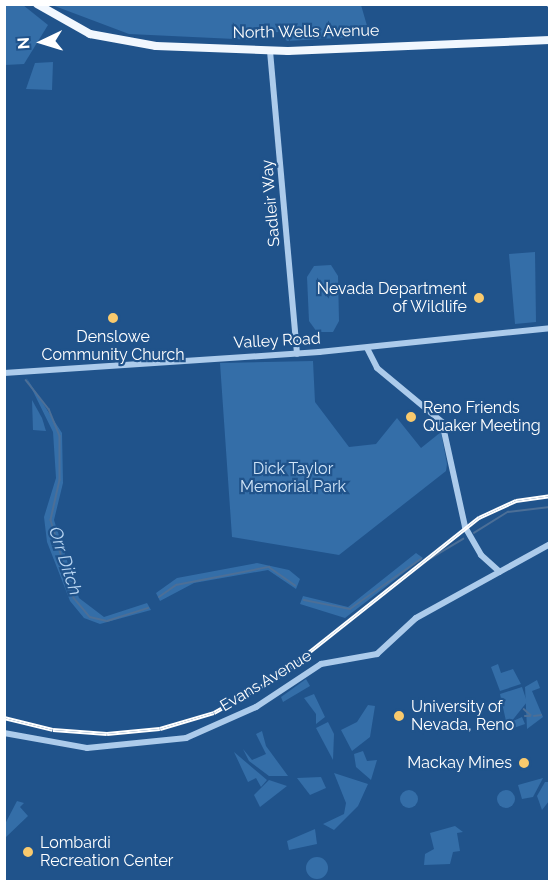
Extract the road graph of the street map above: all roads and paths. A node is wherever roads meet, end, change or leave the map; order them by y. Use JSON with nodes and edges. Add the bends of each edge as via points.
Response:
{"nodes":[{"id":1,"x":37,"y":4,"type":"edge"},
{"id":2,"x":549,"y":40,"type":"edge"},
{"id":3,"x":270,"y":51,"type":"junction"},
{"id":4,"x":549,"y":328,"type":"edge"},
{"id":5,"x":366,"y":348,"type":"junction"},
{"id":6,"x":297,"y":354,"type":"junction"},
{"id":7,"x":4,"y":373,"type":"edge"},
{"id":8,"x":549,"y":544,"type":"edge"},
{"id":9,"x":500,"y":572,"type":"junction"},
{"id":10,"x":4,"y":733,"type":"edge"}],
"edges":[{"from":1,"to":3,"type":"main road","name":"North Wells Avenue","via":[[111,40]]},
{"from":2,"to":3,"type":"main road","name":"North Wells Avenue"},
{"from":3,"to":6,"type":"street","name":"Sadleir Way"},
{"from":4,"to":5,"type":"street","name":"Valley Road"},
{"from":5,"to":6,"type":"street","name":"Valley Road"},
{"from":5,"to":9,"type":"street","via":[[373,364],[442,422],[465,527],[481,555]]},
{"from":6,"to":7,"type":"street","name":"Valley Road"},
{"from":8,"to":9,"type":"street","name":"Evans Avenue"},
{"from":9,"to":10,"type":"street","name":"Evans Avenue","via":[[416,618],[377,654],[321,664],[256,706],[186,738],[87,748]]}]}
